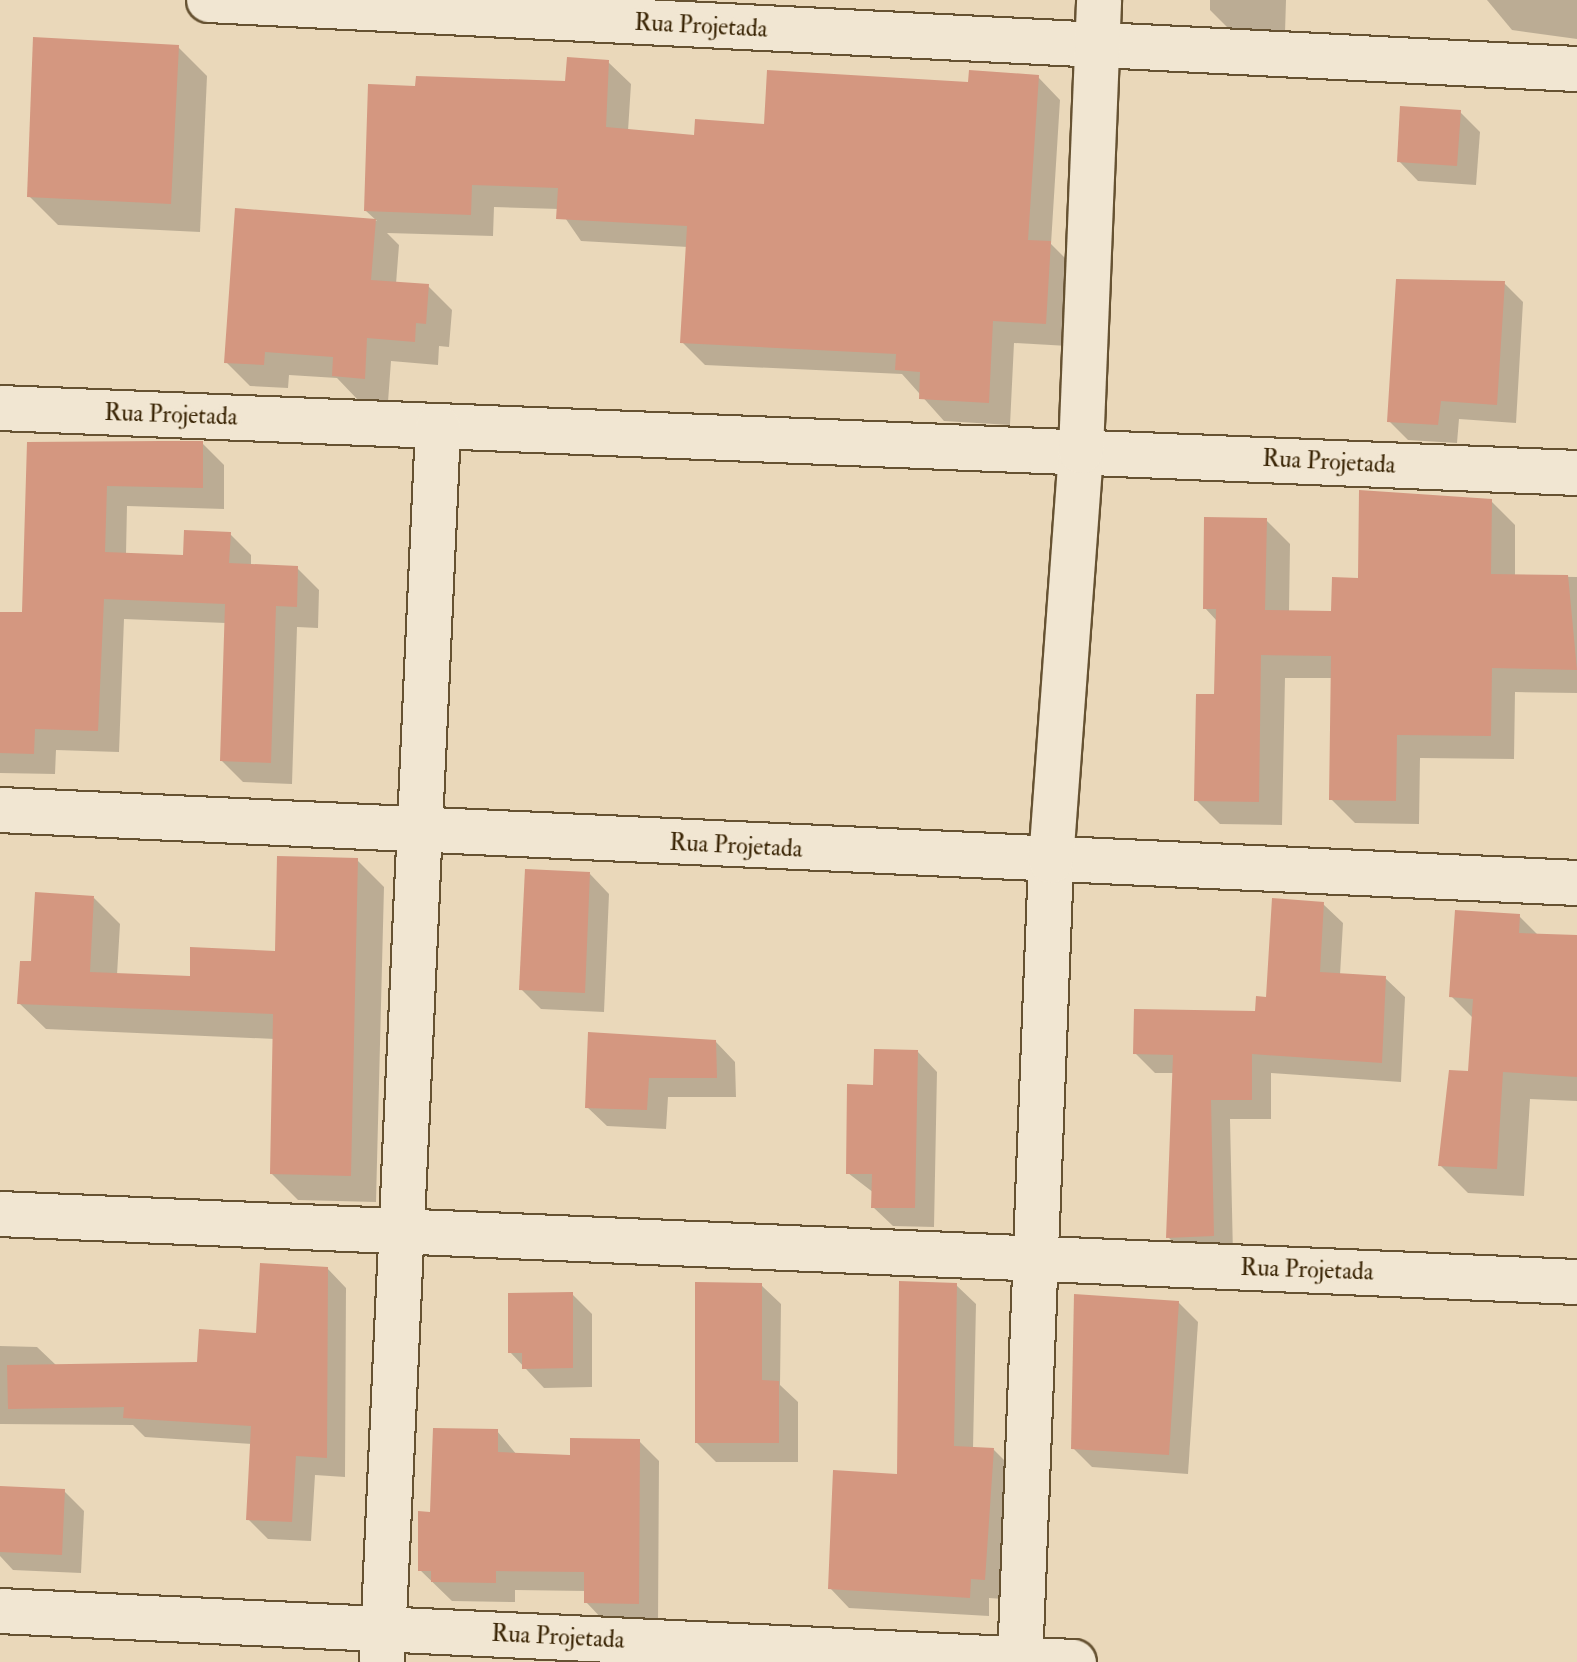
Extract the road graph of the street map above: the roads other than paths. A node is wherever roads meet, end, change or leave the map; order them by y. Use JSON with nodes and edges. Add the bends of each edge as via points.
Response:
{"nodes":[{"id":1,"x":209,"y":0,"type":"edge"},
{"id":2,"x":1099,"y":0,"type":"edge"},
{"id":3,"x":1097,"y":46,"type":"junction"},
{"id":4,"x":1577,"y":69,"type":"edge"},
{"id":5,"x":0,"y":408,"type":"edge"},
{"id":6,"x":438,"y":427,"type":"junction"},
{"id":7,"x":1081,"y":451,"type":"junction"},
{"id":8,"x":1577,"y":473,"type":"edge"},
{"id":9,"x":0,"y":810,"type":"edge"},
{"id":10,"x":420,"y":831,"type":"junction"},
{"id":11,"x":1051,"y":861,"type":"junction"},
{"id":12,"x":1577,"y":883,"type":"edge"},
{"id":13,"x":0,"y":1214,"type":"edge"},
{"id":14,"x":402,"y":1233,"type":"junction"},
{"id":15,"x":1036,"y":1259,"type":"junction"},
{"id":16,"x":1577,"y":1282,"type":"edge"},
{"id":17,"x":0,"y":1611,"type":"edge"},
{"id":18,"x":383,"y":1645,"type":"edge"},
{"id":19,"x":1020,"y":1661,"type":"edge"},
{"id":20,"x":1074,"y":1662,"type":"edge"}],
"edges":[{"from":1,"to":3,"type":"street","name":"Rua Projetada"},
{"from":2,"to":3,"type":"street"},
{"from":3,"to":4,"type":"street","name":"Rua Projetada"},
{"from":3,"to":7,"type":"street"},
{"from":5,"to":6,"type":"street","name":"Rua Projetada"},
{"from":6,"to":7,"type":"street","name":"Rua Projetada"},
{"from":6,"to":10,"type":"street"},
{"from":7,"to":8,"type":"street","name":"Rua Projetada"},
{"from":7,"to":11,"type":"street"},
{"from":9,"to":10,"type":"street","name":"Rua Projetada"},
{"from":10,"to":11,"type":"street","name":"Rua Projetada"},
{"from":10,"to":14,"type":"street"},
{"from":11,"to":12,"type":"street","name":"Rua Projetada"},
{"from":11,"to":15,"type":"street"},
{"from":13,"to":14,"type":"street","name":"Rua Projetada"},
{"from":14,"to":15,"type":"street","name":"Rua Projetada"},
{"from":14,"to":18,"type":"street"},
{"from":15,"to":16,"type":"street","name":"Rua Projetada"},
{"from":15,"to":19,"type":"street"},
{"from":17,"to":18,"type":"street","name":"Rua Projetada"},
{"from":18,"to":19,"type":"street","name":"Rua Projetada"},
{"from":19,"to":20,"type":"street","name":"Rua Projetada"}]}
